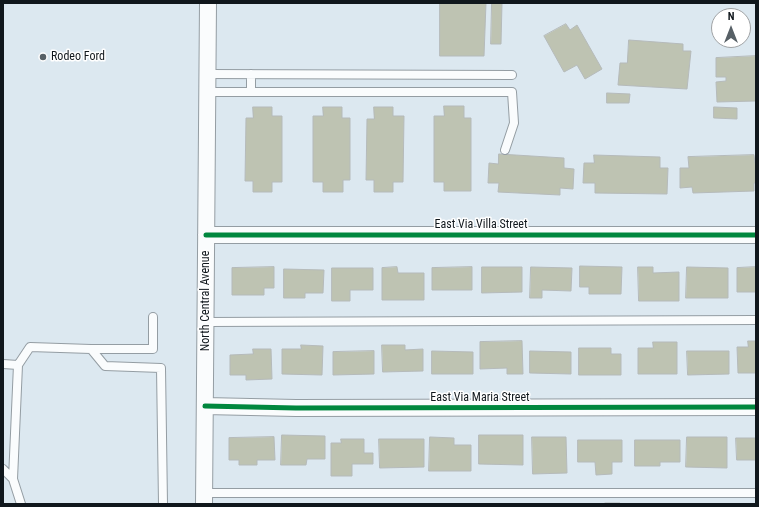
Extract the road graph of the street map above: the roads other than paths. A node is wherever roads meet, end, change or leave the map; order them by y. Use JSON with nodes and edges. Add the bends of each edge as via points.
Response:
{"nodes":[{"id":1,"x":208,"y":3,"type":"edge"},
{"id":2,"x":207,"y":74,"type":"junction"},
{"id":3,"x":251,"y":74,"type":"junction"},
{"id":4,"x":512,"y":75,"type":"dead end"},
{"id":5,"x":207,"y":92,"type":"junction"},
{"id":6,"x":251,"y":92,"type":"junction"},
{"id":7,"x":505,"y":150,"type":"dead end"},
{"id":8,"x":206,"y":235,"type":"junction"},
{"id":9,"x":756,"y":235,"type":"edge"},
{"id":10,"x":153,"y":317,"type":"dead end"},
{"id":11,"x":756,"y":320,"type":"edge"},
{"id":12,"x":206,"y":322,"type":"junction"},
{"id":13,"x":91,"y":349,"type":"junction"},
{"id":14,"x":3,"y":364,"type":"edge"},
{"id":15,"x":18,"y":365,"type":"junction"},
{"id":16,"x":205,"y":406,"type":"junction"},
{"id":17,"x":756,"y":408,"type":"edge"},
{"id":18,"x":3,"y":469,"type":"edge"},
{"id":19,"x":14,"y":479,"type":"junction"},
{"id":20,"x":756,"y":493,"type":"edge"},
{"id":21,"x":204,"y":498,"type":"edge"},
{"id":22,"x":21,"y":504,"type":"edge"},
{"id":23,"x":163,"y":504,"type":"edge"}],
"edges":[{"from":1,"to":2,"type":"street","name":"North Central Avenue"},
{"from":2,"to":3,"type":"lane"},
{"from":2,"to":5,"type":"street","name":"North Central Avenue"},
{"from":3,"to":4,"type":"lane"},
{"from":3,"to":6,"type":"lane"},
{"from":5,"to":6,"type":"lane"},
{"from":5,"to":8,"type":"street","name":"North Central Avenue"},
{"from":6,"to":7,"type":"lane","via":[[512,92],[514,123]]},
{"from":8,"to":9,"type":"street","name":"East Via Villa Street"},
{"from":8,"to":12,"type":"street","name":"North Central Avenue"},
{"from":10,"to":13,"type":"lane","via":[[153,349]]},
{"from":11,"to":12,"type":"lane"},
{"from":12,"to":16,"type":"street","name":"North Central Avenue"},
{"from":13,"to":15,"type":"lane","via":[[30,347]]},
{"from":13,"to":23,"type":"lane","via":[[105,366],[161,368]]},
{"from":14,"to":15,"type":"lane"},
{"from":15,"to":19,"type":"lane"},
{"from":16,"to":17,"type":"street","name":"East Via Maria Street"},
{"from":16,"to":21,"type":"street","name":"North Central Avenue"},
{"from":18,"to":19,"type":"lane"},
{"from":19,"to":22,"type":"lane"},
{"from":20,"to":21,"type":"lane"}]}
